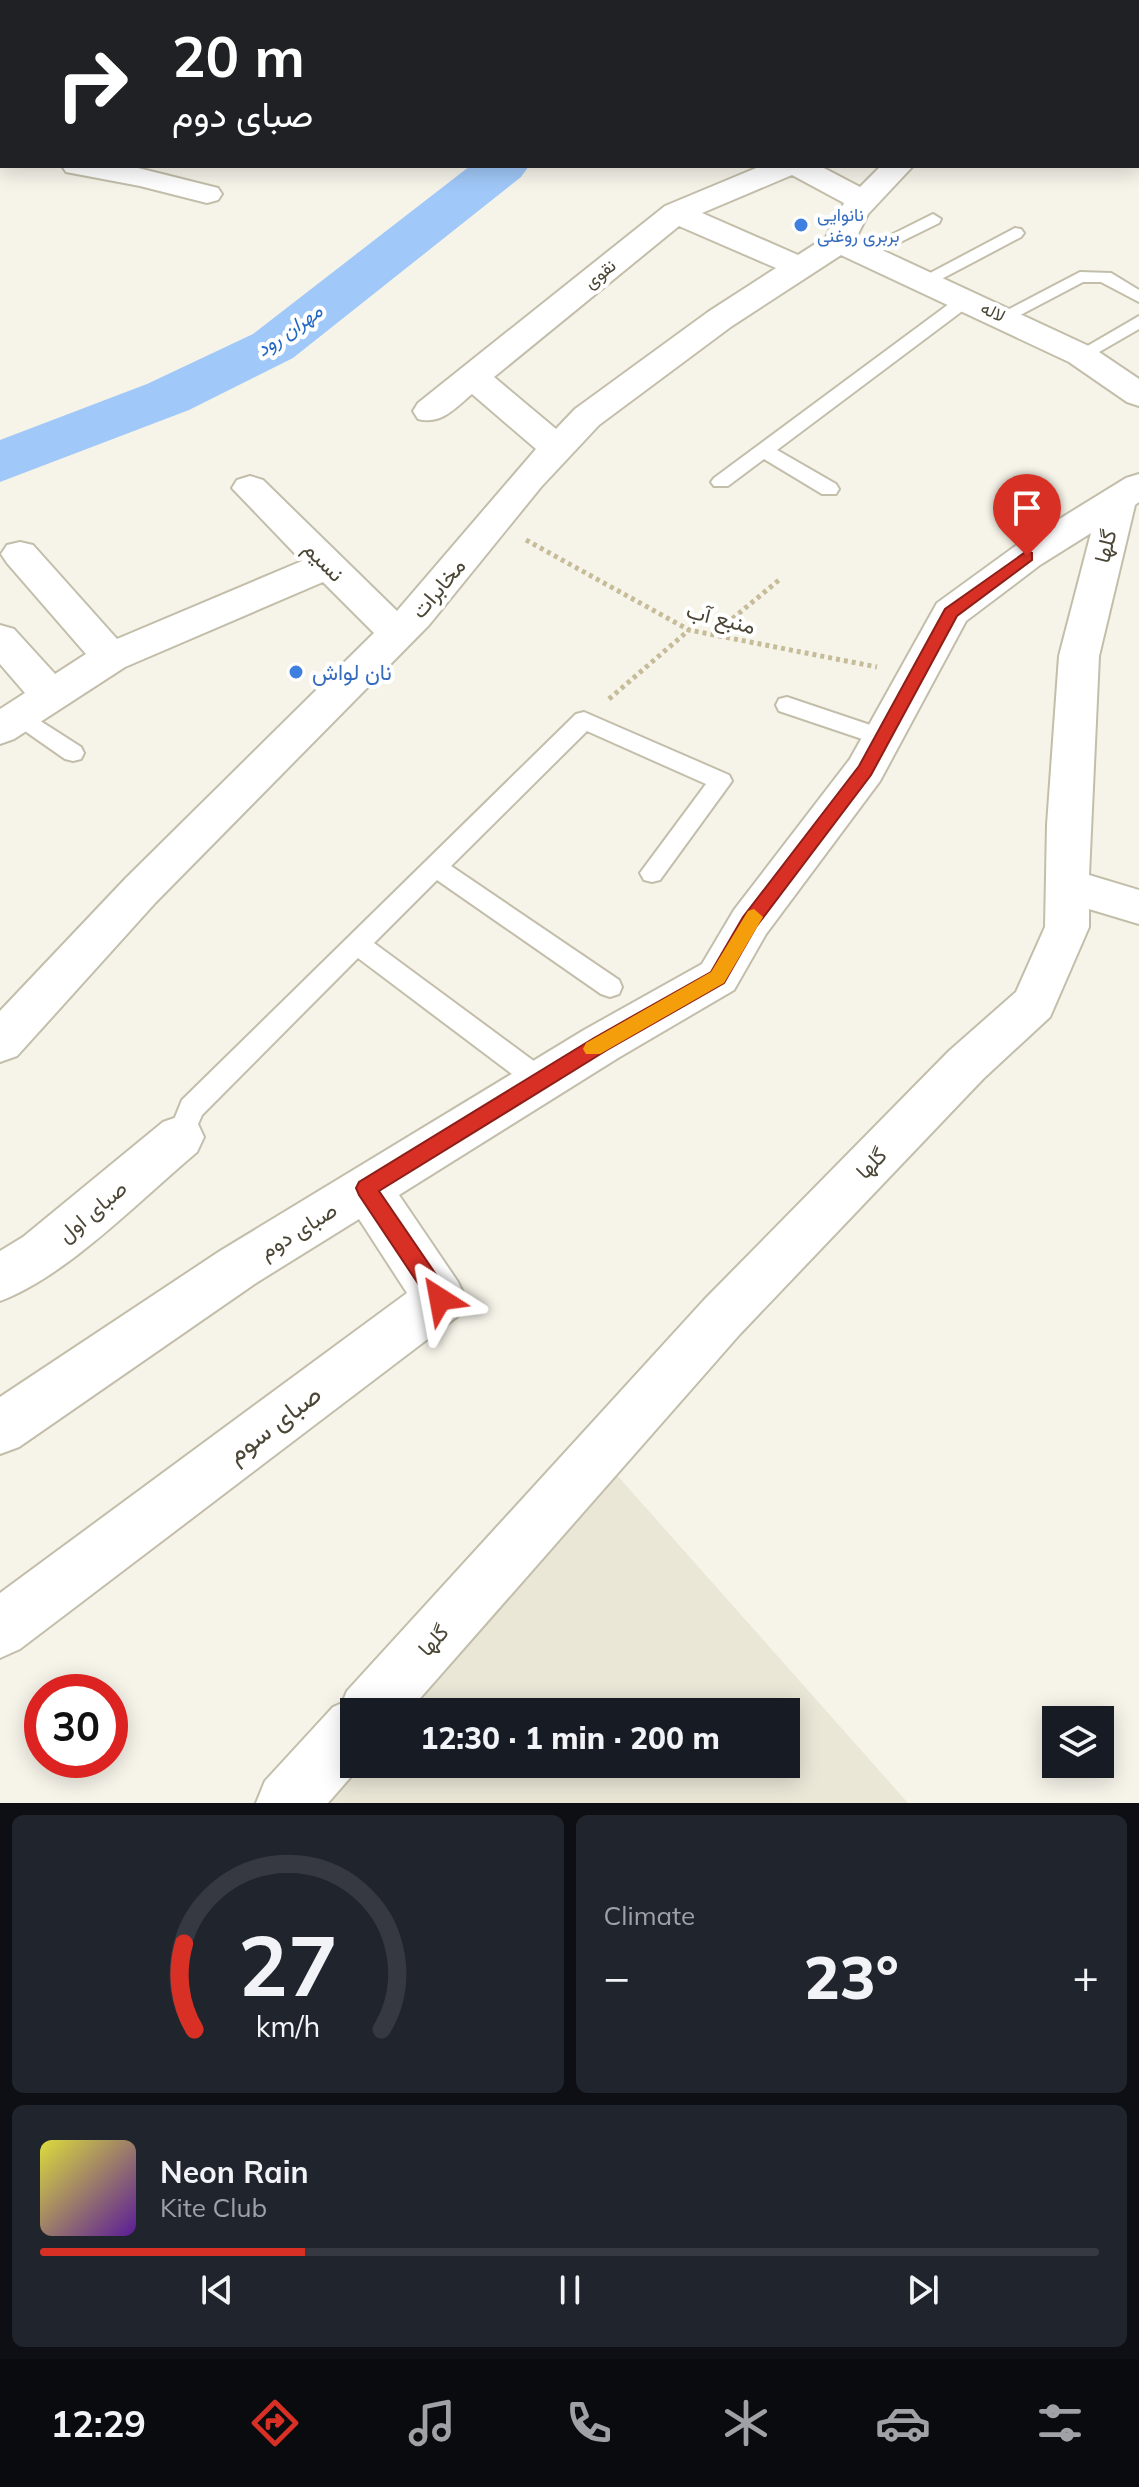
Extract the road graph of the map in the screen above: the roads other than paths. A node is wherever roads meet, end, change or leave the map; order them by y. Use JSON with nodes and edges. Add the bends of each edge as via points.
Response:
{"nodes":[{"id":1,"x":89,"y":168,"type":"edge"},
{"id":2,"x":782,"y":168,"type":"edge"},
{"id":3,"x":802,"y":168,"type":"edge"},
{"id":4,"x":896,"y":168,"type":"edge"},
{"id":5,"x":207,"y":194,"type":"dead end"},
{"id":6,"x":863,"y":201,"type":"junction"},
{"id":7,"x":676,"y":213,"type":"junction"},
{"id":8,"x":933,"y":219,"type":"dead end"},
{"id":9,"x":1015,"y":233,"type":"dead end"},
{"id":10,"x":851,"y":248,"type":"junction"},
{"id":11,"x":800,"y":267,"type":"junction"},
{"id":12,"x":926,"y":280,"type":"junction"},
{"id":13,"x":1139,"y":297,"type":"edge"},
{"id":14,"x":967,"y":299,"type":"junction"},
{"id":15,"x":1003,"y":317,"type":"junction"},
{"id":16,"x":1139,"y":321,"type":"edge"},
{"id":17,"x":1081,"y":355,"type":"junction"},
{"id":18,"x":472,"y":376,"type":"junction"},
{"id":19,"x":1139,"y":395,"type":"edge"},
{"id":20,"x":430,"y":411,"type":"dead end"},
{"id":21,"x":557,"y":448,"type":"junction"},
{"id":22,"x":763,"y":450,"type":"junction"},
{"id":23,"x":721,"y":482,"type":"dead end"},
{"id":24,"x":250,"y":488,"type":"dead end"},
{"id":25,"x":829,"y":489,"type":"dead end"},
{"id":26,"x":1128,"y":493,"type":"edge"},
{"id":27,"x":20,"y":554,"type":"dead end"},
{"id":28,"x":328,"y":565,"type":"junction"},
{"id":29,"x":398,"y":634,"type":"junction"},
{"id":30,"x":0,"y":639,"type":"edge"},
{"id":31,"x":111,"y":657,"type":"junction"},
{"id":32,"x":787,"y":705,"type":"dead end"},
{"id":33,"x":24,"y":714,"type":"edge"},
{"id":34,"x":883,"y":738,"type":"junction"},
{"id":35,"x":73,"y":753,"type":"dead end"},
{"id":36,"x":435,"y":867,"type":"junction"},
{"id":37,"x":652,"y":873,"type":"dead end"},
{"id":38,"x":1067,"y":885,"type":"junction"},
{"id":39,"x":1139,"y":907,"type":"edge"},
{"id":40,"x":357,"y":944,"type":"junction"},
{"id":41,"x":610,"y":987,"type":"dead end"},
{"id":42,"x":0,"y":1042,"type":"edge"},
{"id":43,"x":541,"y":1081,"type":"junction"},
{"id":44,"x":180,"y":1137,"type":"joint"},
{"id":45,"x":366,"y":1188,"type":"junction"},
{"id":46,"x":0,"y":1278,"type":"edge"},
{"id":47,"x":0,"y":1428,"type":"edge"},
{"id":48,"x":0,"y":1629,"type":"edge"},
{"id":49,"x":381,"y":1698,"type":"edge"},
{"id":50,"x":340,"y":1747,"type":"edge"},
{"id":51,"x":302,"y":1797,"type":"edge"}],
"edges":[{"from":1,"to":5,"type":"street"},
{"from":2,"to":7,"type":"street","name":"نقوی"},
{"from":3,"to":6,"type":"street"},
{"from":4,"to":6,"type":"street","name":"مخابرات"},
{"from":6,"to":10,"type":"street","name":"مخابرات","via":[[854,210]]},
{"from":7,"to":11,"type":"street"},
{"from":7,"to":18,"type":"street","name":"نقوی"},
{"from":8,"to":10,"type":"lane"},
{"from":9,"to":12,"type":"lane"},
{"from":10,"to":11,"type":"street","name":"مخابرات"},
{"from":10,"to":12,"type":"street","name":"لاله"},
{"from":11,"to":21,"type":"street","name":"مخابرات","via":[[587,417]]},
{"from":12,"to":14,"type":"street","name":"لاله"},
{"from":13,"to":15,"type":"lane","via":[[1105,277],[1080,277]]},
{"from":14,"to":15,"type":"street","name":"لاله"},
{"from":14,"to":22,"type":"lane"},
{"from":15,"to":17,"type":"street","name":"لاله"},
{"from":16,"to":17,"type":"lane"},
{"from":17,"to":19,"type":"street","name":"لاله"},
{"from":18,"to":20,"type":"street","name":"نقوی"},
{"from":18,"to":21,"type":"street"},
{"from":21,"to":29,"type":"street","name":"مخابرات"},
{"from":22,"to":23,"type":"lane"},
{"from":22,"to":25,"type":"lane"},
{"from":24,"to":28,"type":"street","name":"نسیم"},
{"from":26,"to":34,"type":"street","name":"صبای دوم","via":[[1027,556],[951,612]]},
{"from":26,"to":38,"type":"street","name":"گلها","via":[[1079,656]]},
{"from":27,"to":31,"type":"street"},
{"from":28,"to":29,"type":"street","name":"نسیم"},
{"from":28,"to":31,"type":"street"},
{"from":29,"to":42,"type":"street","name":"مخابرات","via":[[141,890]]},
{"from":30,"to":33,"type":"street"},
{"from":31,"to":33,"type":"street"},
{"from":32,"to":34,"type":"lane"},
{"from":33,"to":35,"type":"lane"},
{"from":34,"to":43,"type":"street","name":"صبای دوم","via":[[865,770],[750,922],[718,977]]},
{"from":36,"to":37,"type":"lane","via":[[584,720],[721,781]]},
{"from":36,"to":40,"type":"lane"},
{"from":36,"to":41,"type":"lane"},
{"from":38,"to":39,"type":"street"},
{"from":38,"to":49,"type":"street","name":"گلها","via":[[1067,927],[1034,1004],[966,1065],[722,1317]]},
{"from":40,"to":43,"type":"lane"},
{"from":40,"to":44,"type":"lane","via":[[191,1108]]},
{"from":43,"to":45,"type":"street","name":"صبای دوم"},
{"from":44,"to":46,"type":"street","name":"صبای اول","via":[[41,1253]]},
{"from":45,"to":47,"type":"street","name":"صبای دوم","via":[[238,1267]]},
{"from":45,"to":48,"type":"street","name":"صبای سوم","via":[[440,1299]]},
{"from":50,"to":51,"type":"street"}]}
